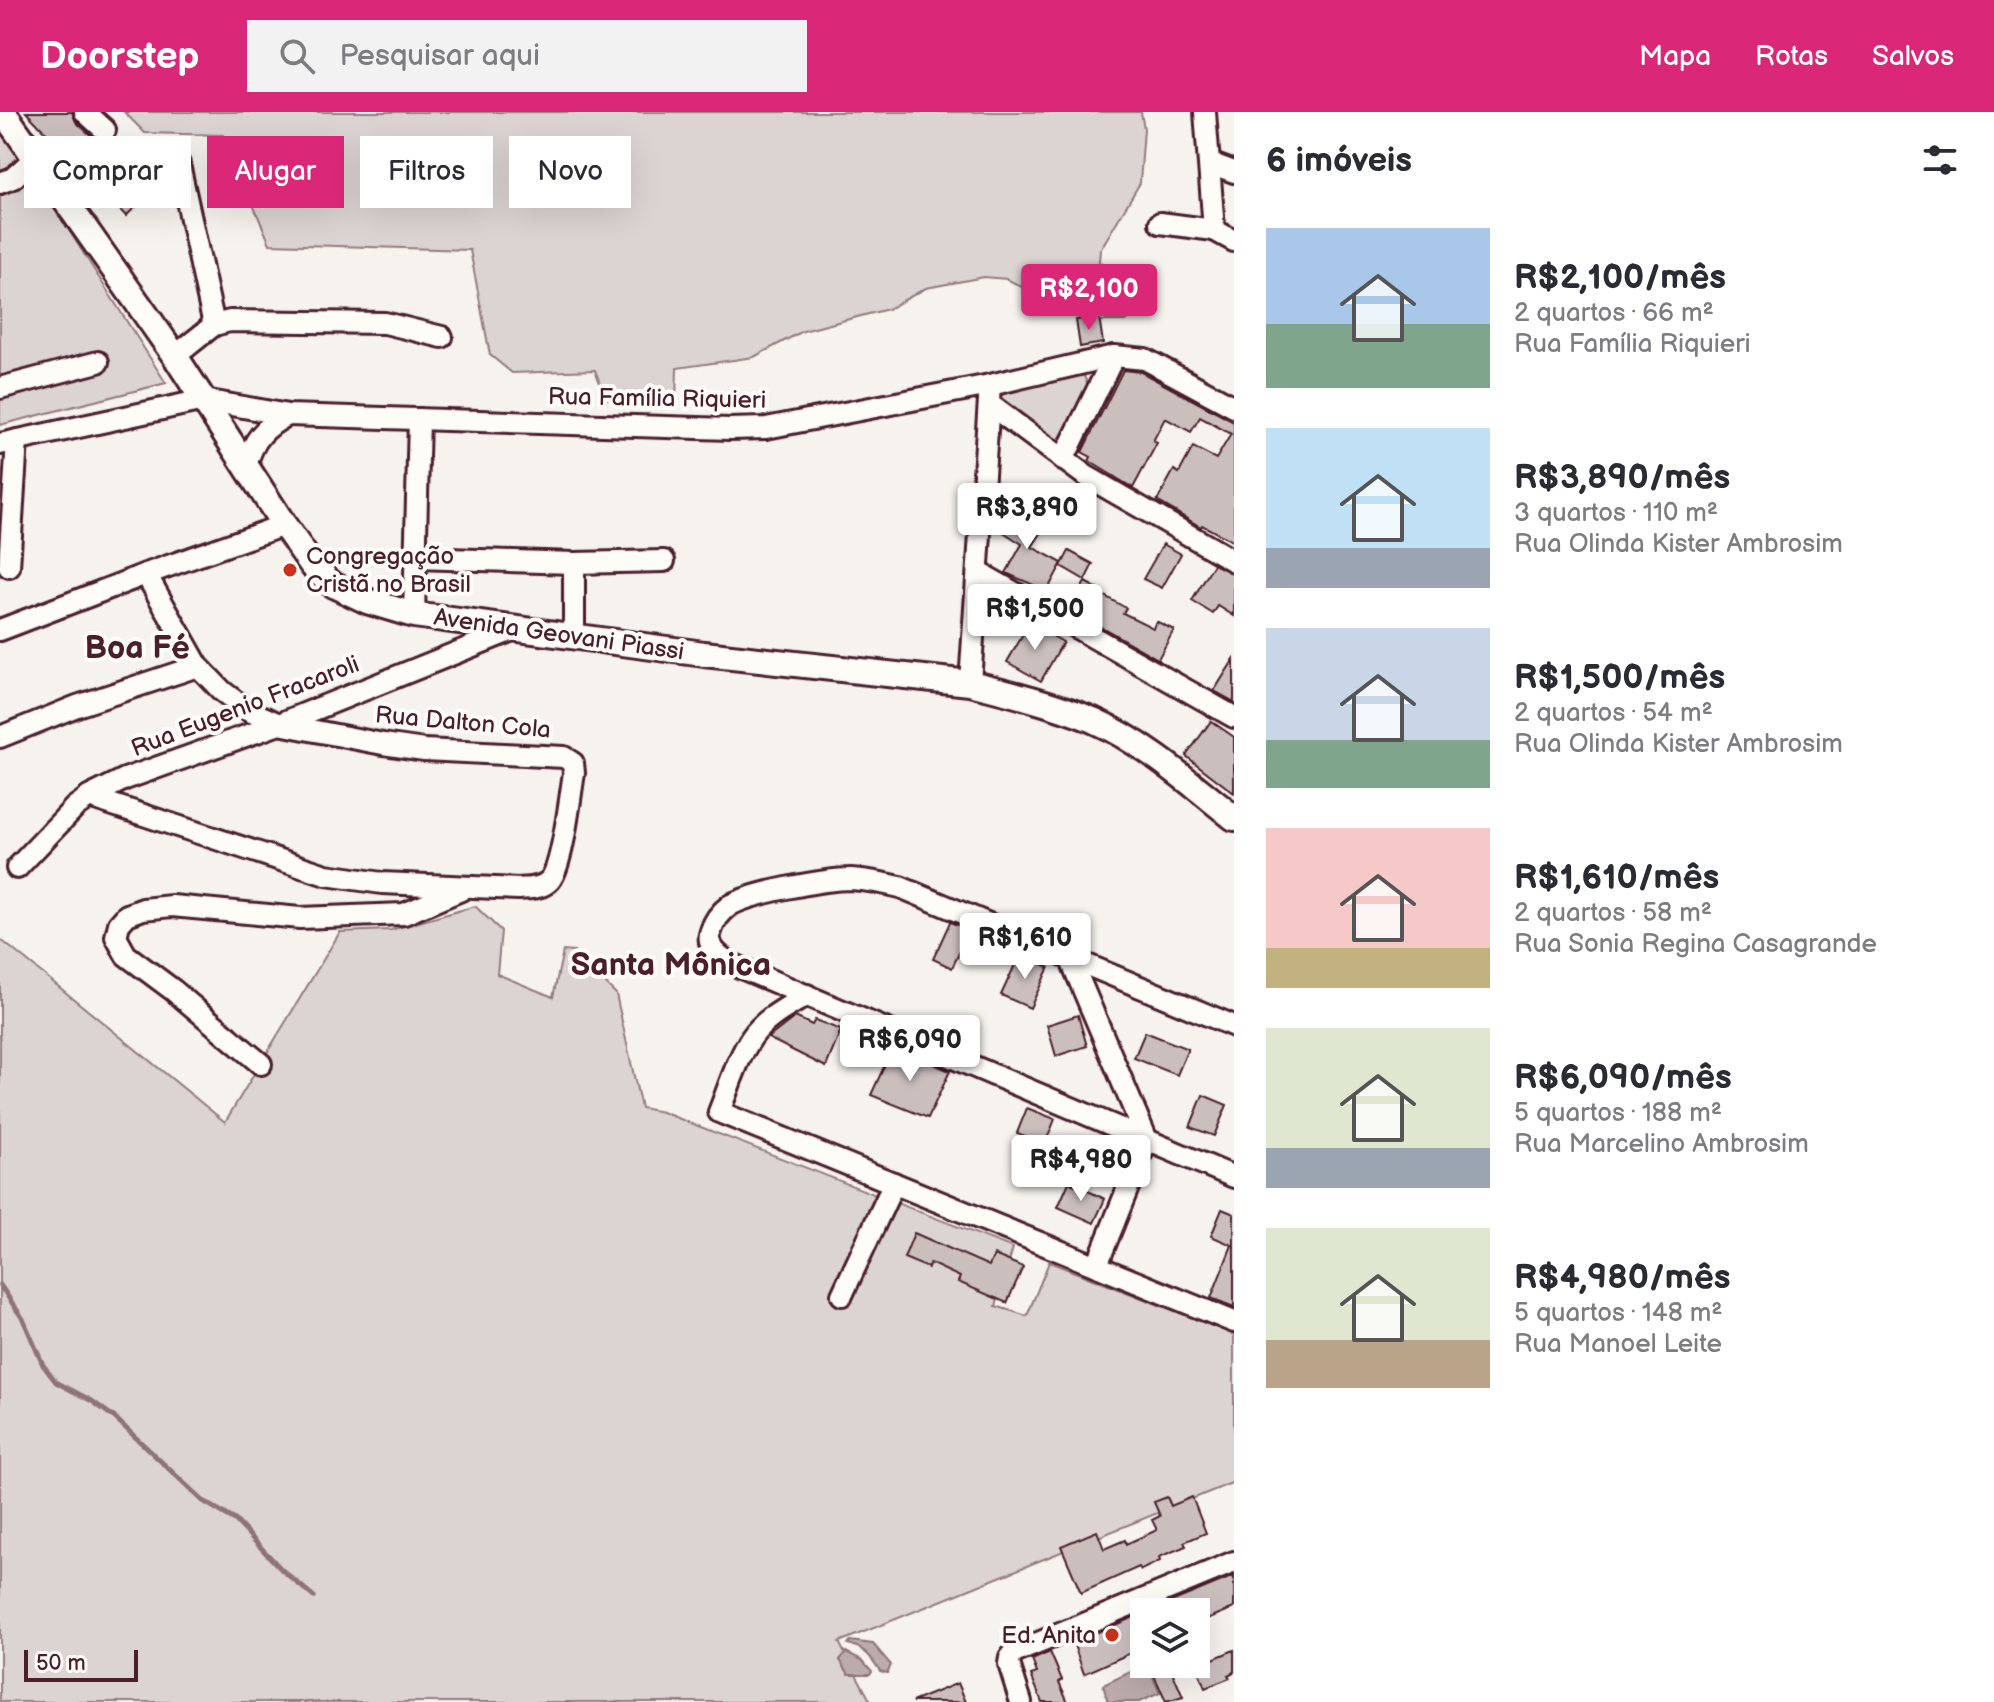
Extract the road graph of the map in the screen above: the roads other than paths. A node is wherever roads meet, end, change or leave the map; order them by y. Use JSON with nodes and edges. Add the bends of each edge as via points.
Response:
{"nodes":[{"id":1,"x":3,"y":112,"type":"edge"},
{"id":2,"x":85,"y":112,"type":"edge"},
{"id":3,"x":1205,"y":112,"type":"edge"},
{"id":4,"x":105,"y":130,"type":"dead end"},
{"id":5,"x":24,"y":142,"type":"edge"},
{"id":6,"x":1210,"y":163,"type":"junction"},
{"id":7,"x":24,"y":168,"type":"edge"},
{"id":8,"x":1234,"y":172,"type":"edge"},
{"id":9,"x":0,"y":183,"type":"edge"},
{"id":10,"x":70,"y":208,"type":"edge"},
{"id":11,"x":189,"y":208,"type":"edge"},
{"id":12,"x":1160,"y":223,"type":"dead end"},
{"id":13,"x":1214,"y":230,"type":"junction"},
{"id":14,"x":1234,"y":241,"type":"edge"},
{"id":15,"x":214,"y":325,"type":"junction"},
{"id":16,"x":442,"y":337,"type":"dead end"},
{"id":17,"x":175,"y":356,"type":"junction"},
{"id":18,"x":1114,"y":356,"type":"junction"},
{"id":19,"x":98,"y":362,"type":"dead end"},
{"id":20,"x":0,"y":388,"type":"edge"},
{"id":21,"x":990,"y":394,"type":"junction"},
{"id":22,"x":204,"y":400,"type":"junction"},
{"id":23,"x":1234,"y":407,"type":"edge"},
{"id":24,"x":288,"y":415,"type":"junction"},
{"id":25,"x":419,"y":419,"type":"junction"},
{"id":26,"x":8,"y":442,"type":"edge"},
{"id":27,"x":1063,"y":460,"type":"junction"},
{"id":28,"x":246,"y":466,"type":"junction"},
{"id":29,"x":284,"y":525,"type":"junction"},
{"id":30,"x":416,"y":558,"type":"junction"},
{"id":31,"x":664,"y":561,"type":"dead end"},
{"id":32,"x":1234,"y":561,"type":"edge"},
{"id":33,"x":574,"y":563,"type":"junction"},
{"id":34,"x":9,"y":567,"type":"dead end"},
{"id":35,"x":978,"y":572,"type":"junction"},
{"id":36,"x":146,"y":574,"type":"junction"},
{"id":37,"x":414,"y":615,"type":"junction"},
{"id":38,"x":515,"y":629,"type":"junction"},
{"id":39,"x":0,"y":630,"type":"edge"},
{"id":40,"x":574,"y":637,"type":"junction"},
{"id":41,"x":198,"y":666,"type":"junction"},
{"id":42,"x":970,"y":683,"type":"junction"},
{"id":43,"x":1234,"y":717,"type":"edge"},
{"id":44,"x":279,"y":724,"type":"junction"},
{"id":45,"x":0,"y":737,"type":"edge"},
{"id":46,"x":89,"y":797,"type":"junction"},
{"id":47,"x":1234,"y":818,"type":"edge"},
{"id":48,"x":17,"y":868,"type":"dead end"},
{"id":49,"x":467,"y":888,"type":"junction"},
{"id":50,"x":1070,"y":958,"type":"junction"},
{"id":51,"x":807,"y":995,"type":"junction"},
{"id":52,"x":1234,"y":1026,"type":"edge"},
{"id":53,"x":261,"y":1064,"type":"dead end"},
{"id":54,"x":1147,"y":1140,"type":"junction"},
{"id":55,"x":1234,"y":1177,"type":"edge"},
{"id":56,"x":894,"y":1183,"type":"junction"},
{"id":57,"x":1097,"y":1265,"type":"junction"},
{"id":58,"x":842,"y":1295,"type":"dead end"},
{"id":59,"x":1234,"y":1322,"type":"edge"},
{"id":60,"x":1234,"y":1562,"type":"edge"},
{"id":61,"x":1021,"y":1702,"type":"edge"}],
"edges":[{"from":1,"to":5,"type":"main road","name":"Avenida Geovani Piassi"},
{"from":2,"to":4,"type":"street"},
{"from":3,"to":6,"type":"street"},
{"from":6,"to":8,"type":"street"},
{"from":6,"to":13,"type":"street"},
{"from":7,"to":9,"type":"street"},
{"from":10,"to":17,"type":"main road","name":"Avenida Geovani Piassi"},
{"from":11,"to":15,"type":"street"},
{"from":12,"to":13,"type":"street"},
{"from":13,"to":14,"type":"street"},
{"from":15,"to":16,"type":"street","via":[[385,323]]},
{"from":15,"to":17,"type":"street"},
{"from":17,"to":22,"type":"main road","name":"Avenida Geovani Piassi"},
{"from":18,"to":21,"type":"street","name":"Rua Família Riquieri"},
{"from":18,"to":23,"type":"street","via":[[1145,359]]},
{"from":18,"to":27,"type":"street"},
{"from":19,"to":20,"type":"street"},
{"from":21,"to":25,"type":"street","name":"Rua Família Riquieri","via":[[766,428]]},
{"from":21,"to":27,"type":"street"},
{"from":21,"to":35,"type":"street"},
{"from":22,"to":24,"type":"street","name":"Rua Família Riquieri"},
{"from":22,"to":26,"type":"street"},
{"from":22,"to":28,"type":"main road","name":"Avenida Geovani Piassi"},
{"from":24,"to":25,"type":"street","name":"Rua Família Riquieri"},
{"from":24,"to":28,"type":"street","via":[[260,433]]},
{"from":25,"to":30,"type":"street"},
{"from":26,"to":34,"type":"street"},
{"from":27,"to":32,"type":"street"},
{"from":28,"to":29,"type":"main road","name":"Avenida Geovani Piassi"},
{"from":29,"to":36,"type":"street"},
{"from":29,"to":37,"type":"main road","name":"Avenida Geovani Piassi","via":[[333,585]]},
{"from":30,"to":33,"type":"street"},
{"from":30,"to":37,"type":"street"},
{"from":31,"to":33,"type":"street"},
{"from":33,"to":40,"type":"street"},
{"from":35,"to":42,"type":"street"},
{"from":35,"to":43,"type":"street"},
{"from":36,"to":39,"type":"street"},
{"from":36,"to":41,"type":"street","name":"Rua Dalton Cola"},
{"from":37,"to":38,"type":"main road","name":"Avenida Geovani Piassi"},
{"from":38,"to":40,"type":"main road","name":"Avenida Geovani Piassi"},
{"from":38,"to":44,"type":"street","name":"Rua Eugenio Fracaroli"},
{"from":40,"to":42,"type":"main road","name":"Avenida Geovani Piassi"},
{"from":41,"to":44,"type":"street","name":"Rua Dalton Cola","via":[[247,710]]},
{"from":41,"to":45,"type":"street"},
{"from":42,"to":47,"type":"main road","name":"Avenida Geovani Piassi","via":[[1094,721],[1156,757]]},
{"from":44,"to":46,"type":"street","name":"Rua Eugenio Fracaroli"},
{"from":44,"to":49,"type":"street","name":"Rua Dalton Cola","via":[[424,750],[564,757],[573,763],[551,879],[541,887]]},
{"from":46,"to":48,"type":"street","name":"Rua Eugenio Fracaroli"},
{"from":46,"to":49,"type":"street","via":[[326,875]]},
{"from":49,"to":53,"type":"street","via":[[404,914],[300,918],[172,906],[127,915],[116,937],[126,955]]},
{"from":50,"to":51,"type":"street","via":[[875,881],[847,879],[746,898],[718,917],[709,939],[719,957]]},
{"from":50,"to":52,"type":"street"},
{"from":50,"to":54,"type":"street"},
{"from":51,"to":54,"type":"street"},
{"from":51,"to":56,"type":"street","via":[[753,1035],[719,1112]]},
{"from":54,"to":55,"type":"street"},
{"from":54,"to":57,"type":"street"},
{"from":56,"to":57,"type":"street"},
{"from":56,"to":58,"type":"street"},
{"from":57,"to":59,"type":"street"},
{"from":60,"to":61,"type":"street","via":[[1014,1653],[1010,1658]]}]}
